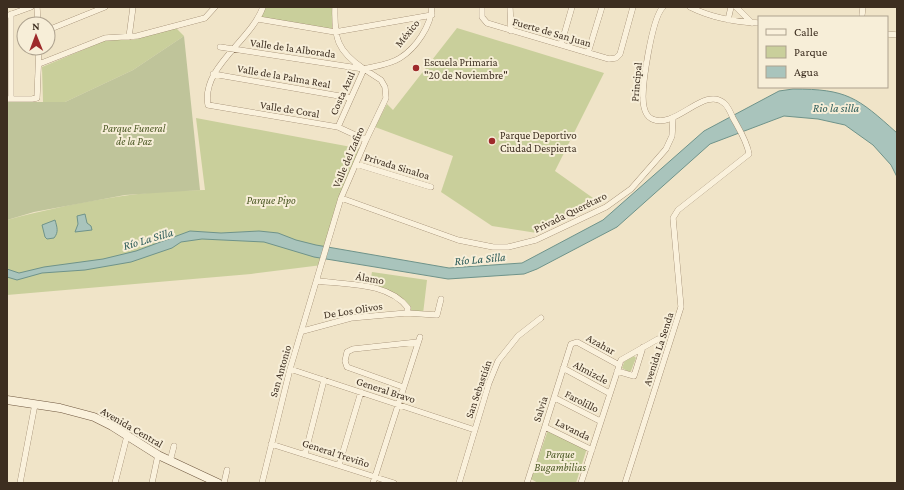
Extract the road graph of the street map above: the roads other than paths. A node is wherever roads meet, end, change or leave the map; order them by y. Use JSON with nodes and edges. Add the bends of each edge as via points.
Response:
{"nodes":[{"id":1,"x":31,"y":7,"type":"edge"},
{"id":2,"x":105,"y":7,"type":"edge"},
{"id":3,"x":133,"y":7,"type":"edge"},
{"id":4,"x":215,"y":7,"type":"edge"},
{"id":5,"x":263,"y":7,"type":"edge"},
{"id":6,"x":335,"y":7,"type":"edge"},
{"id":7,"x":432,"y":7,"type":"edge"},
{"id":8,"x":482,"y":7,"type":"edge"},
{"id":9,"x":510,"y":7,"type":"edge"},
{"id":10,"x":572,"y":7,"type":"edge"},
{"id":11,"x":602,"y":7,"type":"edge"},
{"id":12,"x":633,"y":7,"type":"edge"},
{"id":13,"x":663,"y":7,"type":"edge"},
{"id":14,"x":690,"y":7,"type":"edge"},
{"id":15,"x":731,"y":7,"type":"edge"},
{"id":16,"x":736,"y":7,"type":"edge"},
{"id":17,"x":862,"y":7,"type":"edge"},
{"id":18,"x":9,"y":15,"type":"edge"},
{"id":19,"x":432,"y":15,"type":"junction"},
{"id":20,"x":862,"y":15,"type":"dead end"},
{"id":21,"x":258,"y":19,"type":"junction"},
{"id":22,"x":728,"y":20,"type":"junction"},
{"id":23,"x":752,"y":23,"type":"junction"},
{"id":24,"x":758,"y":23,"type":"edge"},
{"id":25,"x":56,"y":27,"type":"edge"},
{"id":26,"x":511,"y":31,"type":"junction"},
{"id":27,"x":335,"y":32,"type":"junction"},
{"id":28,"x":129,"y":37,"type":"junction"},
{"id":29,"x":561,"y":45,"type":"junction"},
{"id":30,"x":220,"y":47,"type":"dead end"},
{"id":31,"x":234,"y":50,"type":"junction"},
{"id":32,"x":588,"y":53,"type":"junction"},
{"id":33,"x":39,"y":56,"type":"edge"},
{"id":34,"x":39,"y":64,"type":"junction"},
{"id":35,"x":380,"y":65,"type":"junction"},
{"id":36,"x":364,"y":69,"type":"junction"},
{"id":37,"x":213,"y":74,"type":"junction"},
{"id":38,"x":377,"y":75,"type":"junction"},
{"id":39,"x":351,"y":98,"type":"junction"},
{"id":40,"x":9,"y":99,"type":"edge"},
{"id":41,"x":673,"y":118,"type":"junction"},
{"id":42,"x":338,"y":127,"type":"junction"},
{"id":43,"x":366,"y":140,"type":"junction"},
{"id":44,"x":356,"y":164,"type":"junction"},
{"id":45,"x":432,"y":187,"type":"dead end"},
{"id":46,"x":342,"y":198,"type":"junction"},
{"id":47,"x":673,"y":218,"type":"joint"},
{"id":48,"x":322,"y":265,"type":"joint"},
{"id":49,"x":318,"y":281,"type":"junction"},
{"id":50,"x":442,"y":299,"type":"dead end"},
{"id":51,"x":407,"y":313,"type":"junction"},
{"id":52,"x":541,"y":318,"type":"dead end"},
{"id":53,"x":302,"y":331,"type":"junction"},
{"id":54,"x":658,"y":339,"type":"dead end"},
{"id":55,"x":574,"y":342,"type":"joint"},
{"id":56,"x":642,"y":347,"type":"junction"},
{"id":57,"x":563,"y":368,"type":"junction"},
{"id":58,"x":618,"y":368,"type":"junction"},
{"id":59,"x":290,"y":369,"type":"junction"},
{"id":60,"x":324,"y":380,"type":"junction"},
{"id":61,"x":403,"y":387,"type":"junction"},
{"id":62,"x":361,"y":392,"type":"junction"},
{"id":63,"x":609,"y":393,"type":"junction"},
{"id":64,"x":555,"y":398,"type":"junction"},
{"id":65,"x":7,"y":400,"type":"edge"},
{"id":66,"x":35,"y":404,"type":"junction"},
{"id":67,"x":397,"y":404,"type":"junction"},
{"id":68,"x":600,"y":421,"type":"junction"},
{"id":69,"x":545,"y":426,"type":"junction"},
{"id":70,"x":475,"y":430,"type":"junction"},
{"id":71,"x":127,"y":436,"type":"junction"},
{"id":72,"x":271,"y":444,"type":"junction"},
{"id":73,"x":174,"y":446,"type":"dead end"},
{"id":74,"x":592,"y":450,"type":"junction"},
{"id":75,"x":305,"y":454,"type":"junction"},
{"id":76,"x":158,"y":455,"type":"junction"},
{"id":77,"x":170,"y":461,"type":"junction"},
{"id":78,"x":339,"y":465,"type":"junction"},
{"id":79,"x":227,"y":470,"type":"dead end"},
{"id":80,"x":375,"y":477,"type":"junction"},
{"id":81,"x":20,"y":483,"type":"edge"},
{"id":82,"x":115,"y":483,"type":"edge"},
{"id":83,"x":152,"y":483,"type":"edge"},
{"id":84,"x":218,"y":483,"type":"edge"},
{"id":85,"x":224,"y":483,"type":"edge"},
{"id":86,"x":262,"y":483,"type":"edge"},
{"id":87,"x":373,"y":483,"type":"edge"},
{"id":88,"x":394,"y":483,"type":"edge"},
{"id":89,"x":459,"y":483,"type":"edge"},
{"id":90,"x":528,"y":483,"type":"edge"},
{"id":91,"x":581,"y":483,"type":"edge"},
{"id":92,"x":625,"y":483,"type":"edge"}],
"edges":[{"from":1,"to":18,"type":"street"},
{"from":2,"to":25,"type":"street"},
{"from":3,"to":28,"type":"street"},
{"from":4,"to":28,"type":"street","via":[[205,18]]},
{"from":5,"to":21,"type":"street"},
{"from":6,"to":27,"type":"street","name":"Costa Azul"},
{"from":7,"to":19,"type":"street","name":"México"},
{"from":8,"to":26,"type":"street","name":"Fuerte de San Juan","via":[[483,20]]},
{"from":9,"to":26,"type":"street"},
{"from":10,"to":29,"type":"street"},
{"from":11,"to":32,"type":"street"},
{"from":12,"to":32,"type":"street","name":"Fuerte de San Juan","via":[[620,54],[609,59]]},
{"from":13,"to":41,"type":"street","name":"Principal","via":[[656,18],[650,44],[644,106],[648,116],[653,120]]},
{"from":14,"to":22,"type":"street"},
{"from":15,"to":22,"type":"street"},
{"from":16,"to":23,"type":"street"},
{"from":17,"to":20,"type":"street"},
{"from":18,"to":40,"type":"street"},
{"from":19,"to":27,"type":"street"},
{"from":19,"to":35,"type":"street","name":"México","via":[[428,25],[408,51],[400,58]]},
{"from":21,"to":27,"type":"street"},
{"from":21,"to":31,"type":"street"},
{"from":22,"to":23,"type":"street"},
{"from":23,"to":24,"type":"street"},
{"from":26,"to":29,"type":"street","name":"Fuerte de San Juan"},
{"from":27,"to":36,"type":"street","name":"Costa Azul","via":[[338,44],[344,52]]},
{"from":28,"to":34,"type":"street","via":[[105,38]]},
{"from":29,"to":32,"type":"street","name":"Fuerte de San Juan"},
{"from":30,"to":31,"type":"street","name":"Valle de la Alborada"},
{"from":31,"to":36,"type":"street","name":"Valle de la Alborada"},
{"from":31,"to":37,"type":"street"},
{"from":33,"to":34,"type":"street"},
{"from":34,"to":40,"type":"street","via":[[37,98]]},
{"from":35,"to":36,"type":"street","name":"México"},
{"from":35,"to":38,"type":"street"},
{"from":36,"to":38,"type":"street"},
{"from":36,"to":39,"type":"street","name":"Costa Azul"},
{"from":37,"to":39,"type":"street","name":"Valle de la Palma Real"},
{"from":37,"to":42,"type":"street","name":"Valle de Coral","via":[[208,86],[208,105]]},
{"from":38,"to":43,"type":"street","name":"Valle del Zafiro","via":[[385,87],[386,98]]},
{"from":39,"to":42,"type":"street","name":"Costa Azul"},
{"from":41,"to":46,"type":"street","name":"Privada Querétaro","via":[[672,136],[666,149],[631,189],[606,208],[536,240],[508,247],[493,247],[458,240]]},
{"from":41,"to":47,"type":"street","name":"Principal","via":[[706,100],[716,100],[725,104],[741,132],[748,152],[678,210]]},
{"from":42,"to":43,"type":"street","name":"Valle de Coral"},
{"from":43,"to":44,"type":"street","name":"Valle del Zafiro"},
{"from":44,"to":45,"type":"street","name":"Privada Sinaloa"},
{"from":44,"to":46,"type":"street","name":"Valle del Zafiro"},
{"from":46,"to":48,"type":"street","name":"Valle del Zafiro"},
{"from":47,"to":92,"type":"street","name":"Avenida La Senda","via":[[681,307]]},
{"from":48,"to":49,"type":"street","name":"San Antonio"},
{"from":49,"to":51,"type":"street","name":"Álamo","via":[[385,290],[408,308]]},
{"from":49,"to":53,"type":"street","name":"San Antonio"},
{"from":50,"to":51,"type":"street","name":"De Los Olivos","via":[[437,315]]},
{"from":51,"to":53,"type":"street","name":"De Los Olivos","via":[[352,318]]},
{"from":52,"to":70,"type":"street","name":"San Sebastián","via":[[518,336],[498,361]]},
{"from":53,"to":59,"type":"street","name":"San Antonio"},
{"from":54,"to":56,"type":"street"},
{"from":55,"to":57,"type":"street","name":"Salvia"},
{"from":55,"to":58,"type":"street","name":"Azahar"},
{"from":56,"to":58,"type":"street","via":[[626,356]]},
{"from":56,"to":58,"type":"street","name":"Azahar","via":[[634,376]]},
{"from":57,"to":63,"type":"street","name":"Almizcle"},
{"from":57,"to":64,"type":"street","name":"Salvia"},
{"from":58,"to":63,"type":"street"},
{"from":59,"to":60,"type":"street","name":"General Bravo"},
{"from":59,"to":72,"type":"street","name":"San Antonio"},
{"from":60,"to":62,"type":"street","name":"General Bravo"},
{"from":60,"to":75,"type":"street"},
{"from":61,"to":61,"type":"street","via":[[419,340],[347,352],[347,367]]},
{"from":61,"to":67,"type":"street"},
{"from":62,"to":67,"type":"street","name":"General Bravo"},
{"from":62,"to":78,"type":"street"},
{"from":63,"to":68,"type":"street"},
{"from":64,"to":68,"type":"street","name":"Farolillo"},
{"from":64,"to":69,"type":"street","name":"Salvia"},
{"from":65,"to":66,"type":"main road","name":"Avenida Central"},
{"from":66,"to":71,"type":"main road","name":"Avenida Central","via":[[94,417]]},
{"from":66,"to":81,"type":"street"},
{"from":67,"to":70,"type":"street","name":"General Bravo"},
{"from":67,"to":80,"type":"street"},
{"from":68,"to":74,"type":"street"},
{"from":69,"to":74,"type":"street","name":"Lavanda"},
{"from":69,"to":90,"type":"street","name":"Salvia"},
{"from":70,"to":89,"type":"street","name":"San Sebastián"},
{"from":71,"to":76,"type":"main road","name":"Avenida Central"},
{"from":71,"to":82,"type":"street"},
{"from":72,"to":75,"type":"street","name":"General Treviño"},
{"from":72,"to":86,"type":"street","name":"San Antonio"},
{"from":73,"to":77,"type":"street"},
{"from":74,"to":91,"type":"street"},
{"from":75,"to":78,"type":"street","name":"General Treviño"},
{"from":76,"to":77,"type":"main road","name":"Avenida Central"},
{"from":76,"to":83,"type":"street"},
{"from":77,"to":84,"type":"main road","name":"Avenida Central"},
{"from":78,"to":80,"type":"street","name":"General Treviño"},
{"from":79,"to":85,"type":"street"},
{"from":80,"to":87,"type":"street"},
{"from":80,"to":88,"type":"street","name":"General Treviño"}]}
